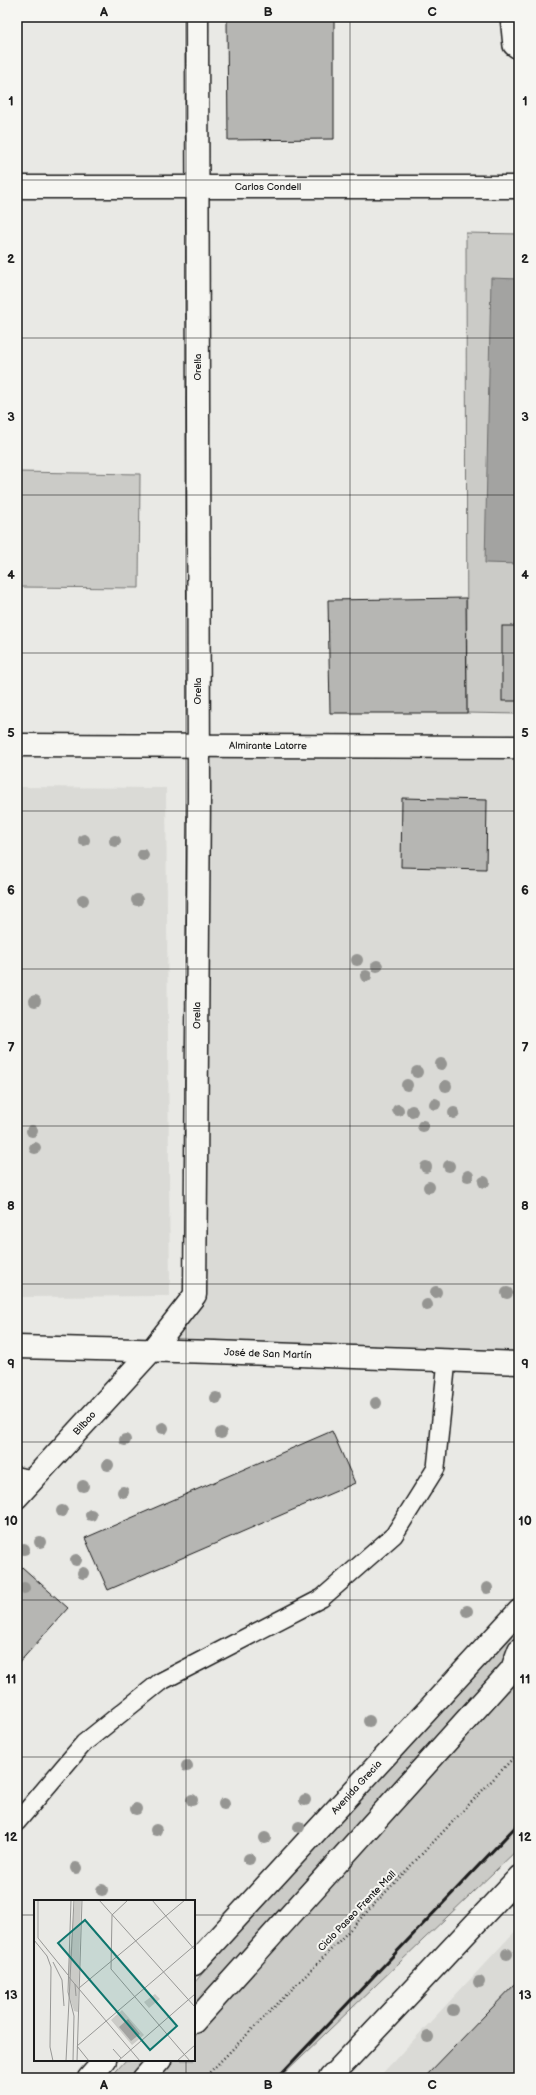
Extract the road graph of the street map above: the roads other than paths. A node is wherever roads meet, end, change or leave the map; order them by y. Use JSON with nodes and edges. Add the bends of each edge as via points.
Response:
{"nodes":[{"id":1,"x":197,"y":17,"type":"edge"},
{"id":2,"x":509,"y":17,"type":"edge"},
{"id":3,"x":519,"y":51,"type":"edge"},
{"id":4,"x":17,"y":187,"type":"edge"},
{"id":5,"x":199,"y":187,"type":"junction"},
{"id":6,"x":519,"y":187,"type":"edge"},
{"id":7,"x":17,"y":745,"type":"edge"},
{"id":8,"x":198,"y":746,"type":"junction"},
{"id":9,"x":519,"y":747,"type":"edge"},
{"id":10,"x":17,"y":1347,"type":"edge"},
{"id":11,"x":152,"y":1350,"type":"junction"},
{"id":12,"x":447,"y":1360,"type":"junction"},
{"id":13,"x":519,"y":1363,"type":"edge"},
{"id":14,"x":25,"y":1477,"type":"edge"},
{"id":15,"x":17,"y":1497,"type":"edge"},
{"id":16,"x":519,"y":1611,"type":"edge"},
{"id":17,"x":519,"y":1650,"type":"edge"},
{"id":18,"x":17,"y":1822,"type":"edge"},
{"id":19,"x":519,"y":1877,"type":"edge"},
{"id":20,"x":195,"y":1963,"type":"edge"},
{"id":21,"x":195,"y":2021,"type":"edge"},
{"id":22,"x":104,"y":2061,"type":"edge"},
{"id":23,"x":159,"y":2061,"type":"edge"},
{"id":24,"x":89,"y":2078,"type":"edge"},
{"id":25,"x":144,"y":2078,"type":"edge"},
{"id":26,"x":330,"y":2078,"type":"edge"}],
"edges":[{"from":1,"to":5,"type":"main road","name":"Orella"},
{"from":2,"to":3,"type":"lane","via":[[512,46]]},
{"from":4,"to":5,"type":"main road","name":"Carlos Condell"},
{"from":5,"to":6,"type":"main road","name":"Carlos Condell"},
{"from":5,"to":8,"type":"main road","name":"Orella"},
{"from":7,"to":8,"type":"main road","name":"Almirante Latorre"},
{"from":8,"to":9,"type":"main road","name":"Almirante Latorre"},
{"from":8,"to":11,"type":"main road","name":"Orella","via":[[195,1295]]},
{"from":10,"to":11,"type":"main road","name":"José de San Martín"},
{"from":11,"to":12,"type":"main road","name":"José de San Martín"},
{"from":11,"to":14,"type":"main road","name":"Bilbao"},
{"from":12,"to":13,"type":"main road","name":"José de San Martín"},
{"from":12,"to":18,"type":"lane","via":[[436,1468],[394,1535],[322,1598],[160,1682],[84,1743]]},
{"from":14,"to":15,"type":"main road","name":"Bilbao"},
{"from":16,"to":20,"type":"main road","name":"Avenida Grecia"},
{"from":17,"to":21,"type":"main road","via":[[512,1669]]},
{"from":19,"to":26,"type":"main road"},
{"from":22,"to":24,"type":"main road"},
{"from":23,"to":25,"type":"main road"}]}
